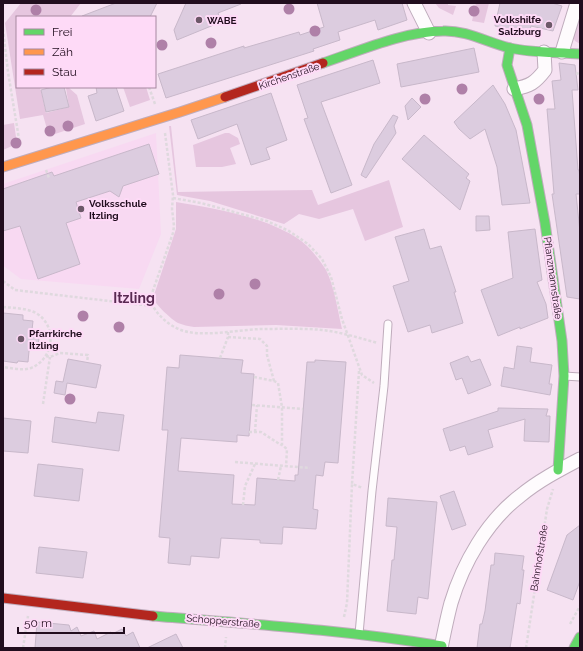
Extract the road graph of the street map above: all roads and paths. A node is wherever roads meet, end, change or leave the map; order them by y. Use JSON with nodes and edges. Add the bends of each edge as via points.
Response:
{"nodes":[{"id":1,"x":414,"y":3,"type":"edge"},
{"id":2,"x":577,"y":3,"type":"edge"},
{"id":3,"x":3,"y":29,"type":"edge"},
{"id":4,"x":429,"y":33,"type":"junction"},
{"id":5,"x":510,"y":48,"type":"junction"},
{"id":6,"x":544,"y":52,"type":"junction"},
{"id":7,"x":562,"y":52,"type":"junction"},
{"id":8,"x":580,"y":54,"type":"edge"},
{"id":9,"x":150,"y":88,"type":"edge"},
{"id":10,"x":514,"y":89,"type":"junction"},
{"id":11,"x":155,"y":104,"type":"dead end"},
{"id":12,"x":164,"y":128,"type":"dead end"},
{"id":13,"x":21,"y":148,"type":"dead end"},
{"id":14,"x":3,"y":167,"type":"edge"},
{"id":15,"x":173,"y":198,"type":"junction"},
{"id":16,"x":3,"y":281,"type":"edge"},
{"id":17,"x":152,"y":306,"type":"junction"},
{"id":18,"x":3,"y":307,"type":"edge"},
{"id":19,"x":388,"y":324,"type":"dead end"},
{"id":20,"x":228,"y":332,"type":"junction"},
{"id":21,"x":348,"y":334,"type":"junction"},
{"id":22,"x":228,"y":337,"type":"junction"},
{"id":23,"x":386,"y":345,"type":"junction"},
{"id":24,"x":48,"y":357,"type":"junction"},
{"id":25,"x":220,"y":358,"type":"dead end"},
{"id":26,"x":87,"y":362,"type":"dead end"},
{"id":27,"x":3,"y":367,"type":"edge"},
{"id":28,"x":359,"y":368,"type":"junction"},
{"id":29,"x":564,"y":376,"type":"junction"},
{"id":30,"x":254,"y":377,"type":"dead end"},
{"id":31,"x":580,"y":377,"type":"edge"},
{"id":32,"x":274,"y":381,"type":"junction"},
{"id":33,"x":384,"y":386,"type":"junction"},
{"id":34,"x":43,"y":404,"type":"dead end"},
{"id":35,"x":252,"y":405,"type":"dead end"},
{"id":36,"x":257,"y":405,"type":"junction"},
{"id":37,"x":282,"y":407,"type":"junction"},
{"id":38,"x":303,"y":409,"type":"dead end"},
{"id":39,"x":249,"y":432,"type":"dead end"},
{"id":40,"x":255,"y":432,"type":"junction"},
{"id":41,"x":282,"y":445,"type":"junction"},
{"id":42,"x":580,"y":459,"type":"edge"},
{"id":43,"x":235,"y":462,"type":"dead end"},
{"id":44,"x":255,"y":464,"type":"junction"},
{"id":45,"x":281,"y":466,"type":"junction"},
{"id":46,"x":286,"y":467,"type":"junction"},
{"id":47,"x":310,"y":468,"type":"dead end"},
{"id":48,"x":558,"y":470,"type":"junction"},
{"id":49,"x":278,"y":480,"type":"dead end"},
{"id":50,"x":352,"y":484,"type":"junction"},
{"id":51,"x":372,"y":491,"type":"junction"},
{"id":52,"x":243,"y":505,"type":"dead end"},
{"id":53,"x":3,"y":598,"type":"edge"},
{"id":54,"x":30,"y":602,"type":"junction"},
{"id":55,"x":336,"y":632,"type":"junction"},
{"id":56,"x":359,"y":634,"type":"junction"},
{"id":57,"x":580,"y":637,"type":"edge"},
{"id":58,"x":442,"y":647,"type":"edge"},
{"id":59,"x":23,"y":648,"type":"edge"},
{"id":60,"x":526,"y":648,"type":"edge"},
{"id":61,"x":574,"y":648,"type":"edge"}],
"edges":[{"from":1,"to":4,"type":"street"},
{"from":2,"to":7,"type":"street"},
{"from":3,"to":13,"type":"path"},
{"from":4,"to":5,"type":"street","name":"Kirchenstraße","via":[[452,31]]},
{"from":4,"to":14,"type":"street","name":"Kirchenstraße","via":[[380,44],[180,112]]},
{"from":5,"to":6,"type":"street","name":"Kirchenstraße"},
{"from":5,"to":10,"type":"street","name":"Pflanzmannstraße","via":[[507,65]]},
{"from":6,"to":7,"type":"street","name":"Kirchenstraße"},
{"from":6,"to":10,"type":"street","via":[[545,70],[525,87]]},
{"from":7,"to":8,"type":"street","name":"Kirchenstraße"},
{"from":9,"to":11,"type":"path"},
{"from":10,"to":29,"type":"street","name":"Pflanzmannstraße","via":[[527,125],[545,223],[562,341]]},
{"from":12,"to":15,"type":"path"},
{"from":15,"to":17,"type":"path","via":[[173,233],[150,299]]},
{"from":15,"to":21,"type":"path","via":[[201,203],[267,222],[308,244],[322,259],[331,277]]},
{"from":16,"to":17,"type":"path","via":[[15,290]]},
{"from":17,"to":20,"type":"path","via":[[174,327],[187,332]]},
{"from":18,"to":24,"type":"path","via":[[27,309],[44,320],[50,331]]},
{"from":19,"to":23,"type":"lane"},
{"from":20,"to":21,"type":"path","via":[[261,329],[321,330]]},
{"from":20,"to":22,"type":"path"},
{"from":21,"to":23,"type":"path"},
{"from":21,"to":28,"type":"path"},
{"from":22,"to":25,"type":"path"},
{"from":22,"to":32,"type":"path","via":[[260,339],[266,346]]},
{"from":23,"to":33,"type":"lane"},
{"from":24,"to":26,"type":"path","via":[[60,353],[88,356]]},
{"from":24,"to":27,"type":"path","via":[[31,368]]},
{"from":24,"to":34,"type":"path"},
{"from":28,"to":33,"type":"path","via":[[366,379]]},
{"from":28,"to":50,"type":"path"},
{"from":29,"to":31,"type":"lane"},
{"from":29,"to":48,"type":"street","name":"Pflanzmannstraße"},
{"from":30,"to":32,"type":"path"},
{"from":32,"to":37,"type":"path","via":[[278,383]]},
{"from":33,"to":51,"type":"lane"},
{"from":35,"to":36,"type":"path"},
{"from":36,"to":37,"type":"path"},
{"from":36,"to":40,"type":"path"},
{"from":37,"to":38,"type":"path"},
{"from":37,"to":41,"type":"path"},
{"from":39,"to":40,"type":"path"},
{"from":40,"to":41,"type":"path","via":[[261,432]]},
{"from":41,"to":46,"type":"path","via":[[287,450]]},
{"from":42,"to":48,"type":"street"},
{"from":43,"to":44,"type":"path"},
{"from":44,"to":45,"type":"path"},
{"from":44,"to":52,"type":"path","via":[[245,486]]},
{"from":45,"to":46,"type":"path"},
{"from":45,"to":49,"type":"path"},
{"from":46,"to":47,"type":"path"},
{"from":48,"to":58,"type":"street","via":[[502,512],[476,546],[451,603]]},
{"from":48,"to":60,"type":"path","name":"Bahnhofstraße","via":[[547,509]]},
{"from":50,"to":51,"type":"path"},
{"from":50,"to":55,"type":"path","via":[[347,603],[344,621]]},
{"from":51,"to":56,"type":"lane"},
{"from":53,"to":54,"type":"street","name":"Schopperstraße"},
{"from":54,"to":55,"type":"street","name":"Schopperstraße","via":[[146,616]]},
{"from":54,"to":59,"type":"path"},
{"from":55,"to":56,"type":"street","name":"Schopperstraße"},
{"from":56,"to":58,"type":"street","name":"Schopperstraße","via":[[400,638]]},
{"from":57,"to":61,"type":"street"}]}
